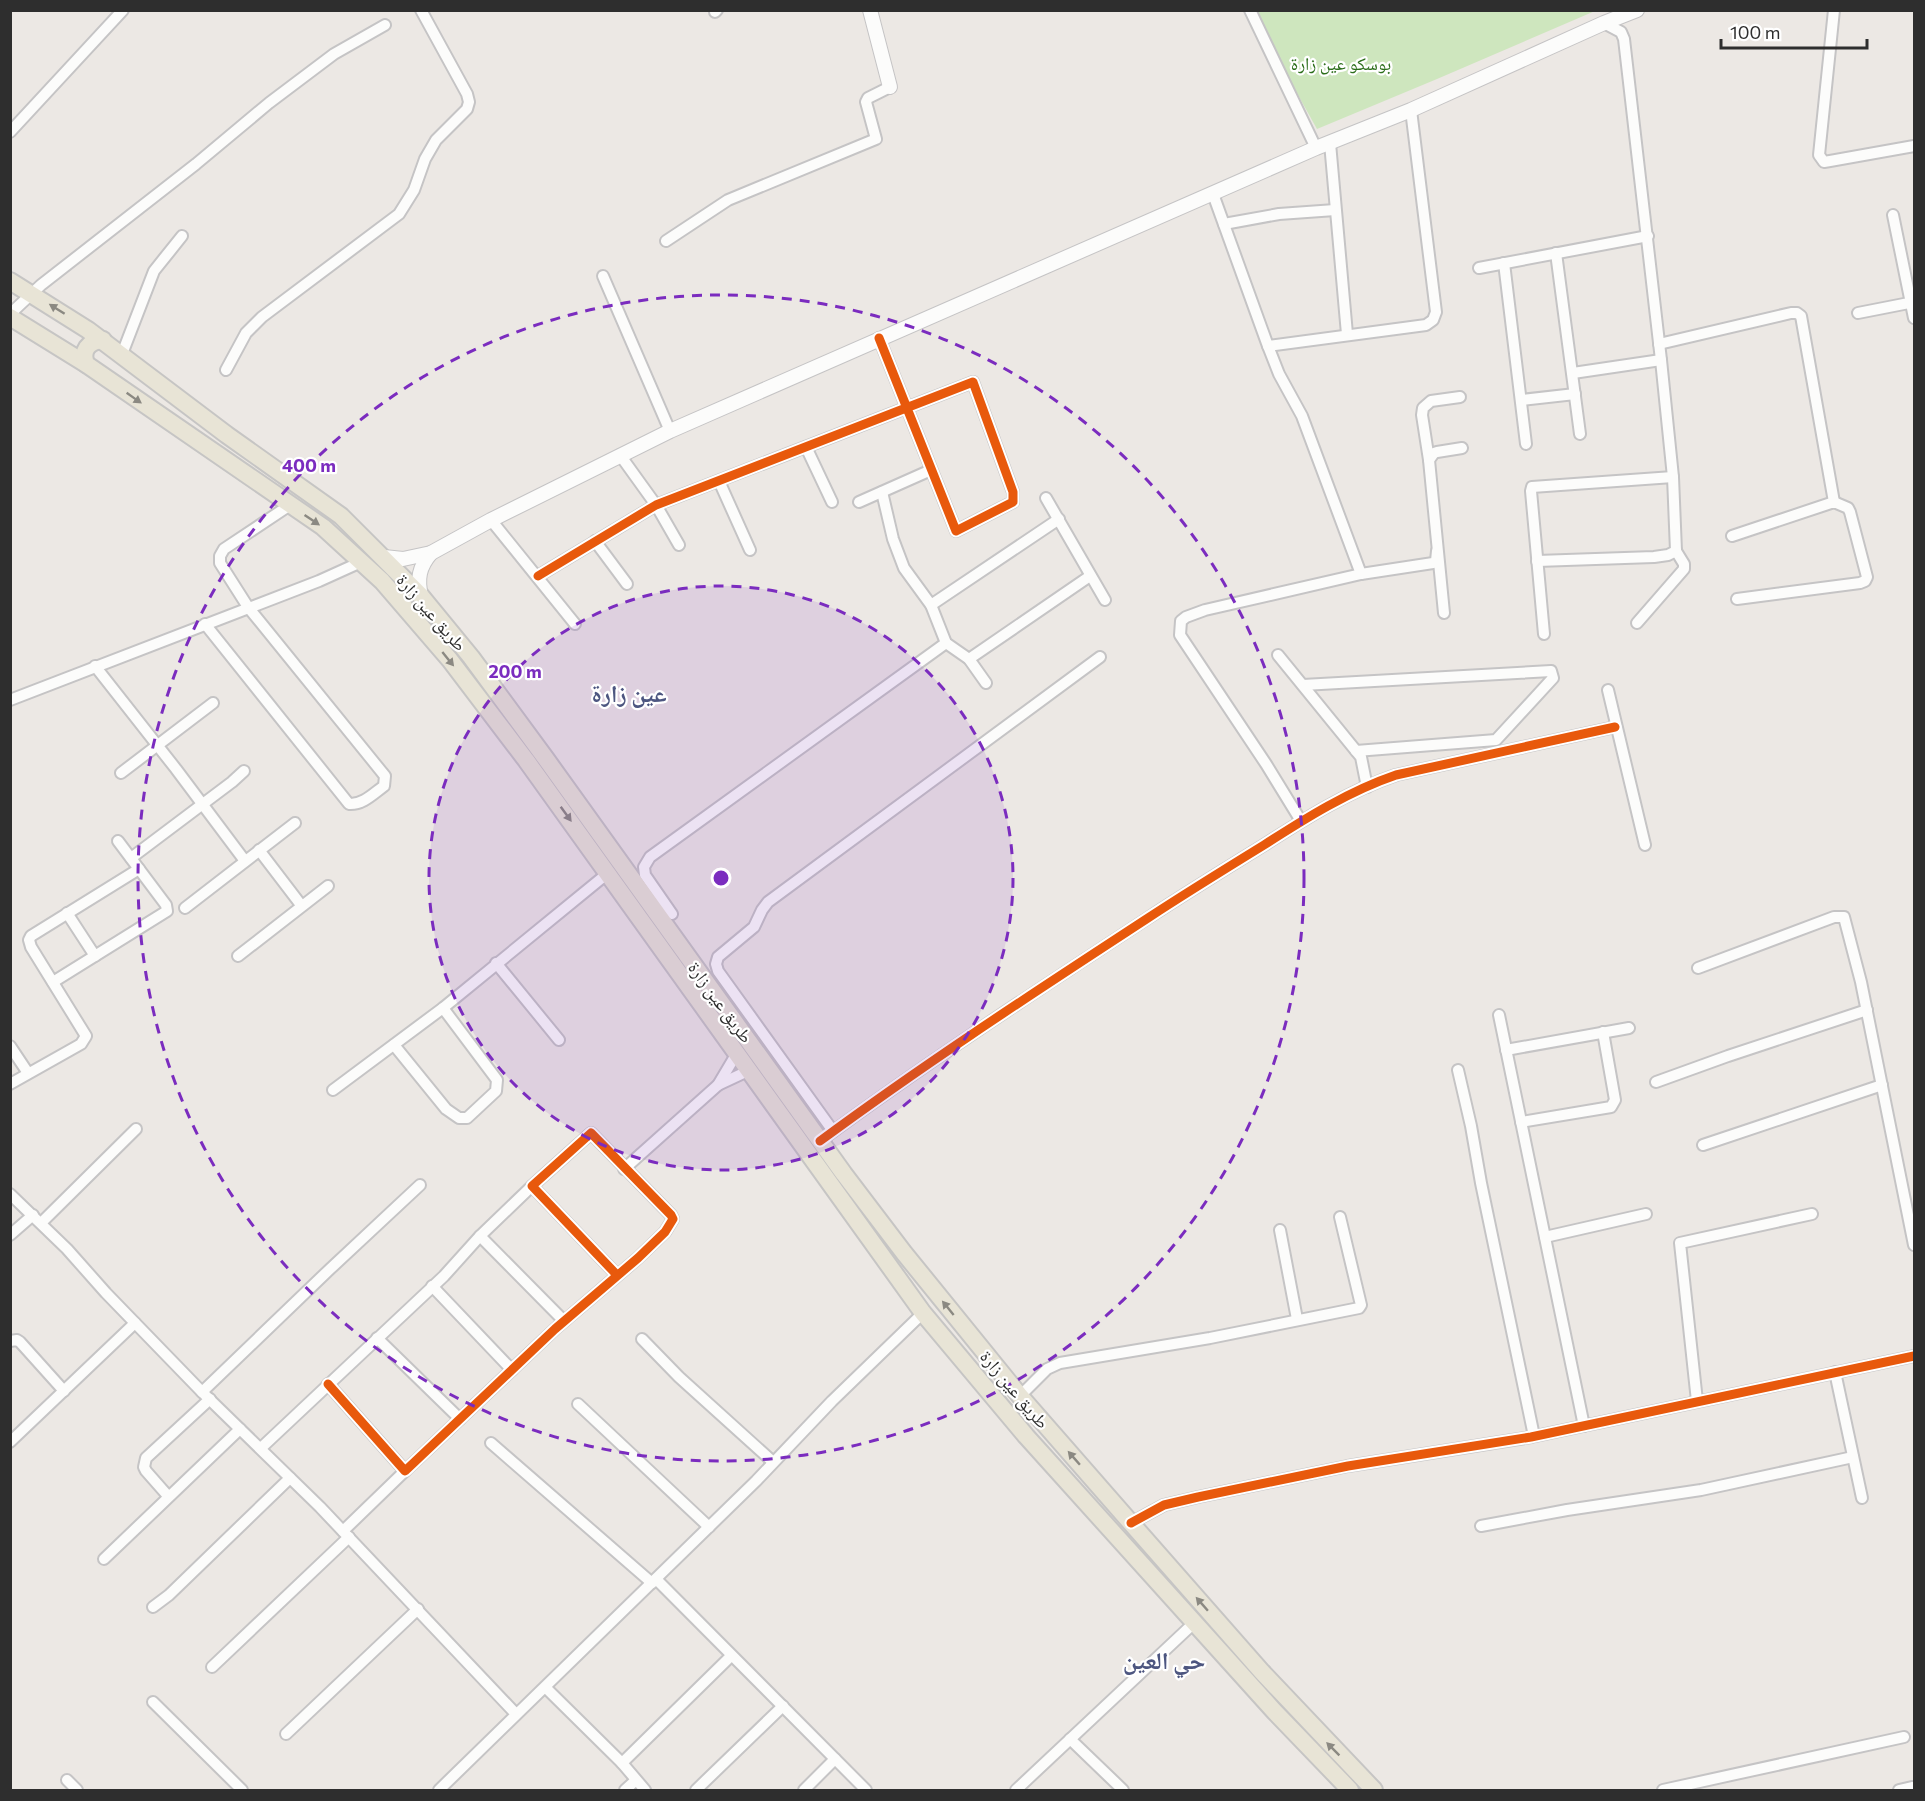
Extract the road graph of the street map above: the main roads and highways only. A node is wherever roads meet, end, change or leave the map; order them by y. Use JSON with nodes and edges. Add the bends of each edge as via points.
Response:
{"nodes":[{"id":1,"x":870,"y":10,"type":"edge"},
{"id":2,"x":1637,"y":10,"type":"edge"},
{"id":3,"x":890,"y":87,"type":"road end"},
{"id":4,"x":10,"y":281,"type":"edge"},
{"id":5,"x":10,"y":316,"type":"edge"},
{"id":6,"x":103,"y":340,"type":"junction"},
{"id":7,"x":86,"y":364,"type":"junction"},
{"id":8,"x":431,"y":553,"type":"junction"},
{"id":9,"x":384,"y":557,"type":"junction"},
{"id":10,"x":422,"y":596,"type":"junction"},
{"id":11,"x":1350,"y":1791,"type":"edge"},
{"id":12,"x":1374,"y":1791,"type":"edge"}],
"edges":[{"from":1,"to":3,"type":"main road"},
{"from":2,"to":8,"type":"main road","via":[[670,431]]},
{"from":6,"to":4,"type":"main road","name":"طريق عين زارة","one_way":true},
{"from":5,"to":7,"type":"main road","name":"طريق عين زارة"},
{"from":6,"to":7,"type":"main road","via":[[87,347]]},
{"from":6,"to":9,"type":"main road","name":"طريق عين زارة","via":[[341,516]]},
{"from":7,"to":11,"type":"main road","name":"طريق عين زارة","one_way":true,"via":[[323,527],[382,581],[450,660],[608,873],[923,1313],[1026,1436]]},
{"from":8,"to":9,"type":"main road","via":[[403,559]]},
{"from":8,"to":10,"type":"main road","via":[[419,573]]},
{"from":9,"to":10,"type":"main road","name":"طريق عين زارة"},
{"from":12,"to":10,"type":"main road","name":"طريق عين زارة","one_way":true,"via":[[1270,1681],[1020,1396],[897,1244],[827,1136]]}]}
